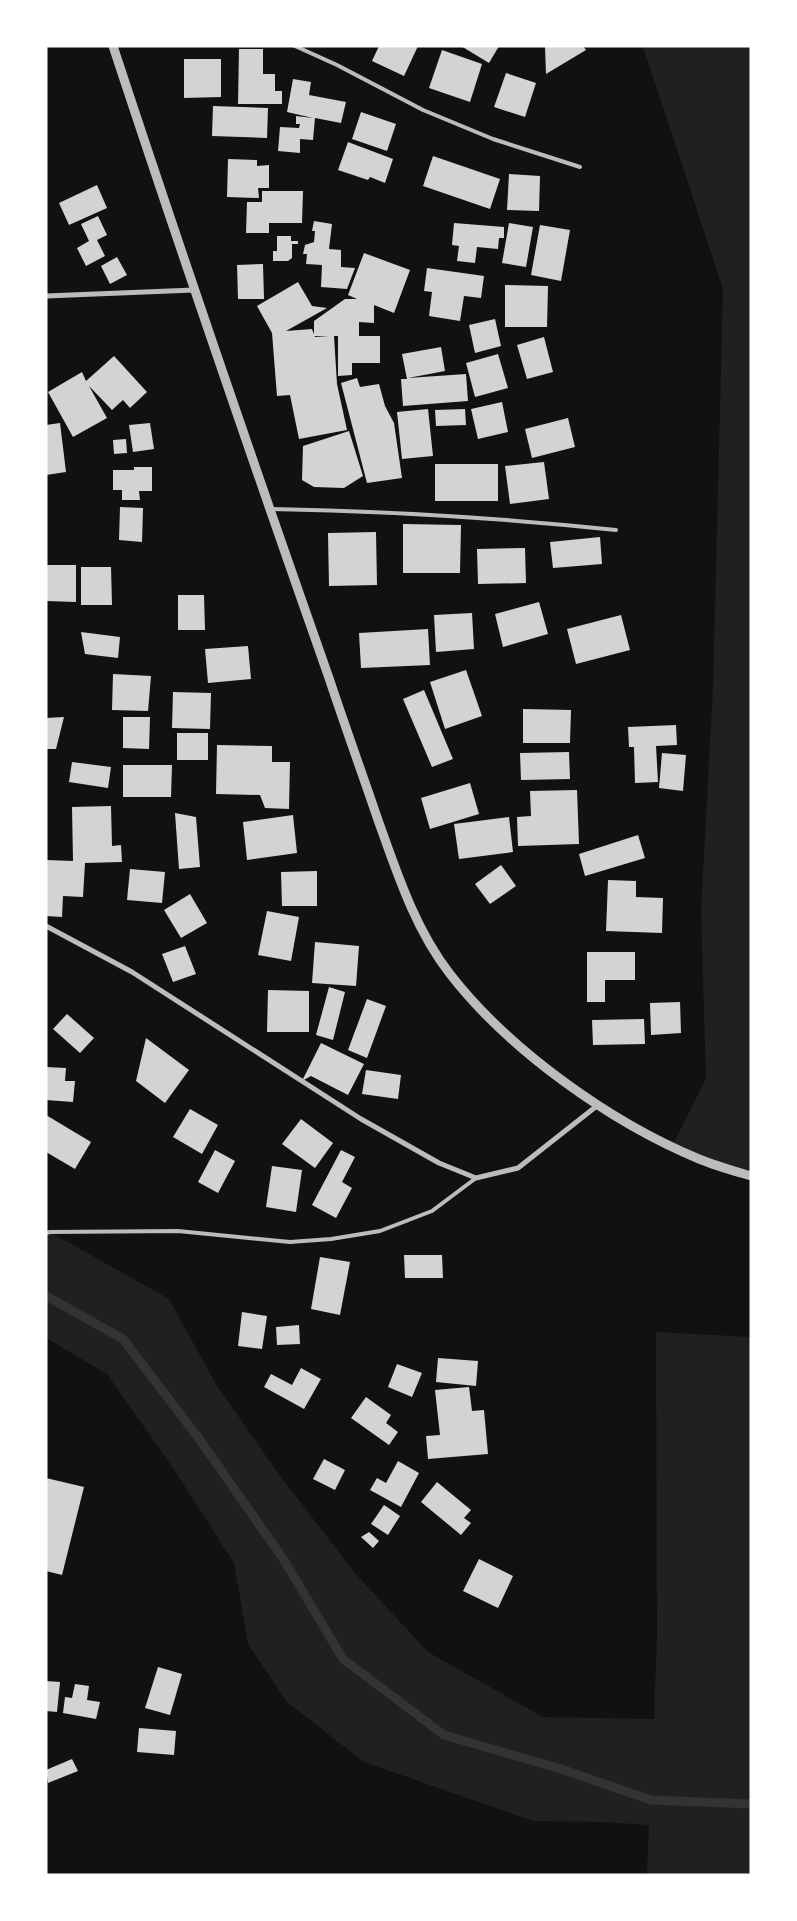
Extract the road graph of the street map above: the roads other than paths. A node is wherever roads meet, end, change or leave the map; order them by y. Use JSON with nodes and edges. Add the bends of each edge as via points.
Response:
{"nodes":[{"id":1,"x":113,"y":46,"type":"edge"},
{"id":2,"x":294,"y":46,"type":"edge"},
{"id":3,"x":580,"y":167,"type":"dead end"},
{"id":4,"x":194,"y":290,"type":"junction"},
{"id":5,"x":46,"y":296,"type":"edge"},
{"id":6,"x":269,"y":508,"type":"junction"},
{"id":7,"x":616,"y":530,"type":"dead end"},
{"id":8,"x":46,"y":926,"type":"edge"},
{"id":9,"x":598,"y":1105,"type":"junction"},
{"id":10,"x":751,"y":1176,"type":"edge"},
{"id":11,"x":476,"y":1178,"type":"junction"},
{"id":12,"x":46,"y":1233,"type":"edge"}],
"edges":[{"from":1,"to":4,"type":"street"},
{"from":2,"to":3,"type":"lane","via":[[423,110],[493,139]]},
{"from":4,"to":5,"type":"street"},
{"from":4,"to":6,"type":"street"},
{"from":6,"to":7,"type":"lane","via":[[363,510]]},
{"from":6,"to":9,"type":"street","via":[[414,917],[449,973],[498,1027],[536,1060]]},
{"from":8,"to":11,"type":"street","via":[[132,972],[361,1119],[439,1163]]},
{"from":9,"to":10,"type":"street","via":[[672,1147]]},
{"from":9,"to":11,"type":"street","via":[[518,1168]]},
{"from":11,"to":12,"type":"lane","via":[[432,1211],[380,1231],[331,1239],[290,1242],[178,1231]]}]}
